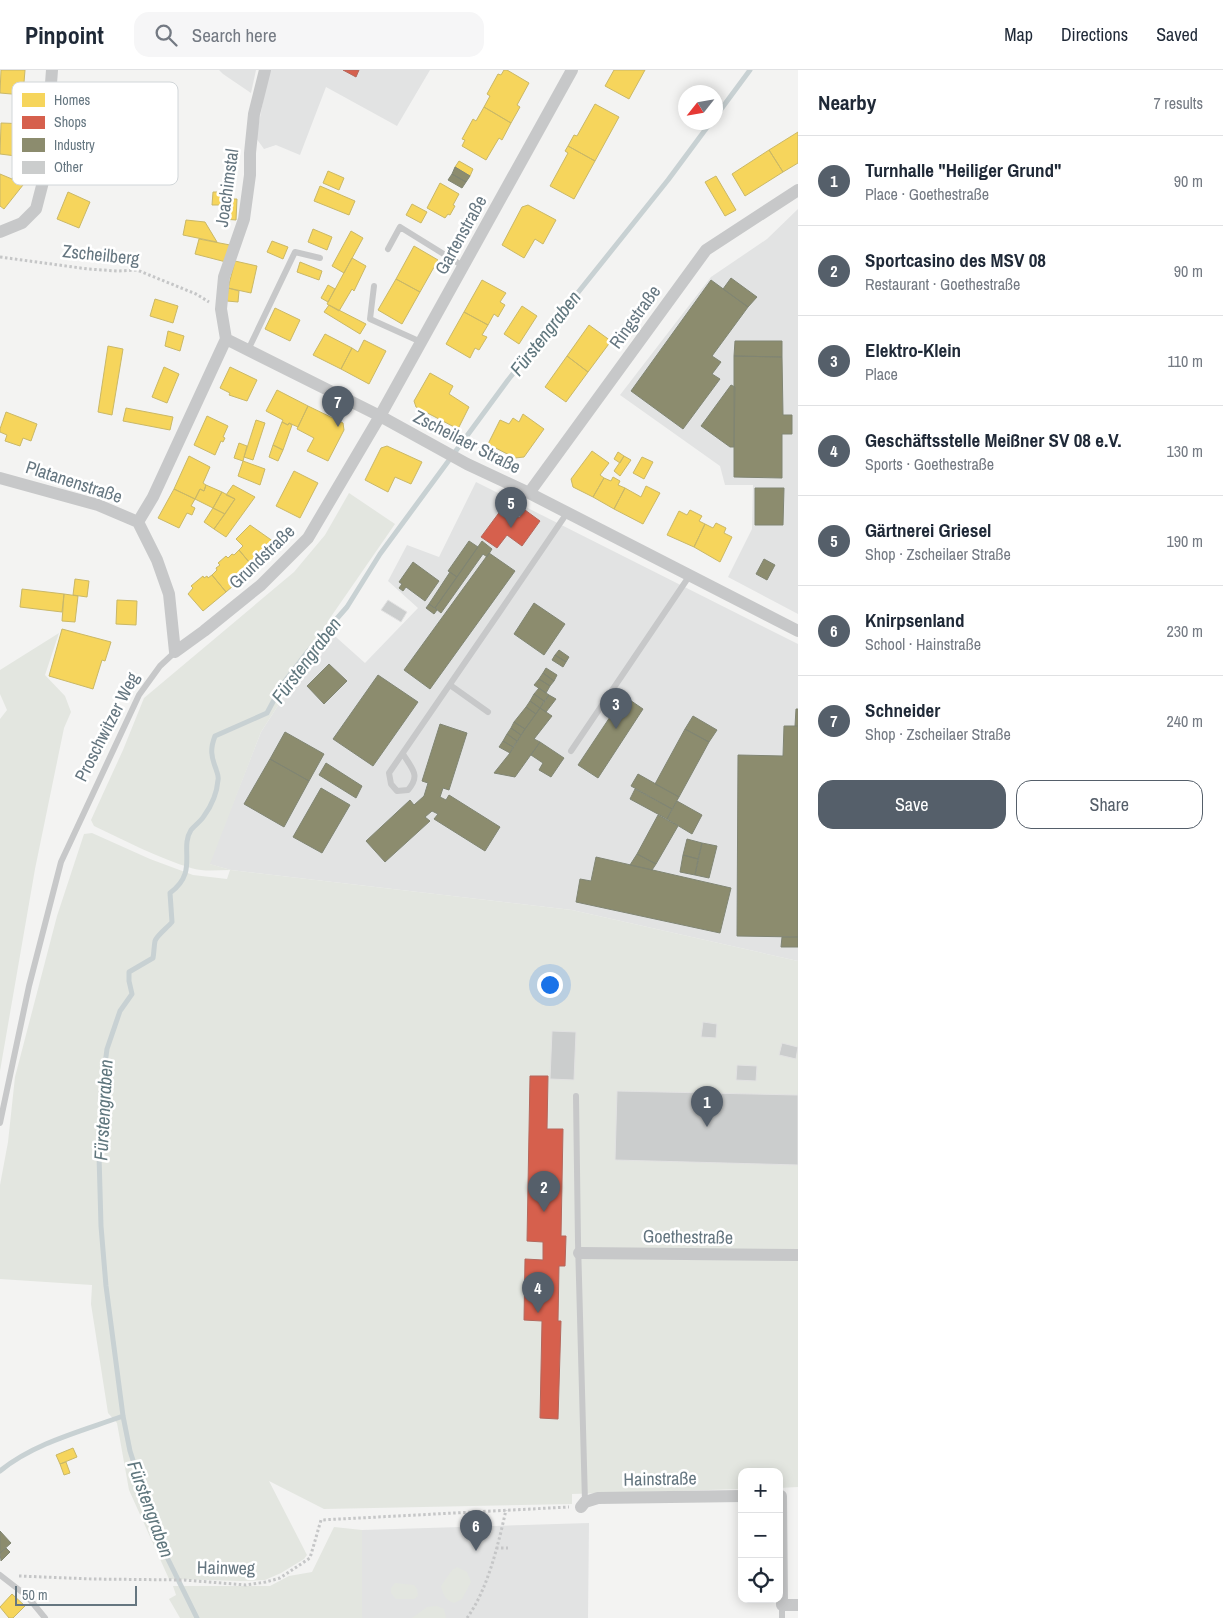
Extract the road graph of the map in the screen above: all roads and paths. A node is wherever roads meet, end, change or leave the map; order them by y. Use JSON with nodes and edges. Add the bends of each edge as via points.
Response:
{"nodes":[{"id":1,"x":265,"y":70,"type":"edge"},
{"id":2,"x":572,"y":70,"type":"edge"},
{"id":3,"x":42,"y":185,"type":"edge"},
{"id":4,"x":798,"y":190,"type":"edge"},
{"id":5,"x":0,"y":232,"type":"edge"},
{"id":6,"x":388,"y":249,"type":"dead end"},
{"id":7,"x":0,"y":257,"type":"edge"},
{"id":8,"x":320,"y":258,"type":"dead end"},
{"id":9,"x":463,"y":266,"type":"junction"},
{"id":10,"x":374,"y":286,"type":"dead end"},
{"id":11,"x":221,"y":310,"type":"junction"},
{"id":12,"x":226,"y":339,"type":"junction"},
{"id":13,"x":421,"y":342,"type":"junction"},
{"id":14,"x":248,"y":350,"type":"junction"},
{"id":15,"x":380,"y":416,"type":"junction"},
{"id":16,"x":0,"y":478,"type":"edge"},
{"id":17,"x":529,"y":493,"type":"junction"},
{"id":18,"x":567,"y":513,"type":"junction"},
{"id":19,"x":138,"y":522,"type":"junction"},
{"id":20,"x":690,"y":574,"type":"junction"},
{"id":21,"x":798,"y":631,"type":"edge"},
{"id":22,"x":175,"y":652,"type":"junction"},
{"id":23,"x":450,"y":685,"type":"junction"},
{"id":24,"x":488,"y":712,"type":"dead end"},
{"id":25,"x":571,"y":751,"type":"dead end"},
{"id":26,"x":403,"y":754,"type":"junction"},
{"id":27,"x":576,"y":1096,"type":"dead end"},
{"id":28,"x":0,"y":1123,"type":"edge"},
{"id":29,"x":578,"y":1253,"type":"junction"},
{"id":30,"x":798,"y":1255,"type":"edge"},
{"id":31,"x":738,"y":1496,"type":"edge"},
{"id":32,"x":583,"y":1504,"type":"junction"},
{"id":33,"x":506,"y":1510,"type":"junction"},
{"id":34,"x":781,"y":1513,"type":"edge"},
{"id":35,"x":496,"y":1548,"type":"junction"},
{"id":36,"x":508,"y":1548,"type":"dead end"},
{"id":37,"x":0,"y":1575,"type":"edge"},
{"id":38,"x":7,"y":1579,"type":"junction"},
{"id":39,"x":782,"y":1604,"type":"junction"},
{"id":40,"x":798,"y":1605,"type":"edge"},
{"id":41,"x":45,"y":1618,"type":"edge"},
{"id":42,"x":467,"y":1618,"type":"edge"},
{"id":43,"x":782,"y":1618,"type":"edge"}],
"edges":[{"from":1,"to":11,"type":"street","name":"Joachimstal","via":[[254,114],[244,219],[224,277]]},
{"from":2,"to":9,"type":"street","name":"Gartenstraße"},
{"from":3,"to":5,"type":"street","via":[[36,209],[22,223]]},
{"from":4,"to":17,"type":"street","name":"Ringstraße","via":[[706,250]]},
{"from":6,"to":9,"type":"lane","via":[[400,227]]},
{"from":7,"to":11,"type":"path","name":"Zscheilberg","via":[[117,271],[137,270],[196,294]]},
{"from":8,"to":14,"type":"lane","via":[[295,252]]},
{"from":9,"to":13,"type":"street","name":"Gartenstraße"},
{"from":10,"to":13,"type":"lane","via":[[370,318]]},
{"from":11,"to":12,"type":"street","name":"Joachimstal"},
{"from":12,"to":14,"type":"street","name":"Zscheilaer Straße"},
{"from":12,"to":19,"type":"street","via":[[153,497]]},
{"from":13,"to":15,"type":"street","name":"Gartenstraße"},
{"from":14,"to":15,"type":"street","name":"Zscheilaer Straße"},
{"from":15,"to":17,"type":"street","name":"Zscheilaer Straße"},
{"from":15,"to":22,"type":"street","name":"Grundstraße","via":[[308,538],[261,585]]},
{"from":16,"to":19,"type":"street","name":"Platanenstraße","via":[[98,505]]},
{"from":17,"to":18,"type":"street","name":"Zscheilaer Straße"},
{"from":18,"to":20,"type":"street","name":"Zscheilaer Straße"},
{"from":18,"to":23,"type":"lane"},
{"from":19,"to":22,"type":"street","via":[[169,594]]},
{"from":20,"to":21,"type":"street","name":"Zscheilaer Straße"},
{"from":20,"to":25,"type":"lane"},
{"from":22,"to":28,"type":"lane","name":"Proschwitzer Weg","via":[[160,666],[139,695],[61,862],[29,986]]},
{"from":23,"to":24,"type":"lane"},
{"from":23,"to":26,"type":"lane"},
{"from":26,"to":26,"type":"lane","via":[[390,773],[391,784],[397,791],[408,790],[414,782],[415,773]]},
{"from":27,"to":29,"type":"lane"},
{"from":29,"to":30,"type":"street","name":"Goethestraße"},
{"from":29,"to":32,"type":"lane"},
{"from":31,"to":32,"type":"street","name":"Hainstraße","via":[[598,1498]]},
{"from":32,"to":33,"type":"path"},
{"from":33,"to":35,"type":"path"},
{"from":33,"to":38,"type":"path","name":"Hainweg","via":[[320,1520],[310,1558],[280,1578],[246,1585],[33,1576]]},
{"from":34,"to":39,"type":"street"},
{"from":35,"to":36,"type":"path"},
{"from":35,"to":42,"type":"path","via":[[478,1603]]},
{"from":37,"to":38,"type":"lane"},
{"from":38,"to":41,"type":"lane"},
{"from":39,"to":40,"type":"street"},
{"from":39,"to":43,"type":"lane"}]}
